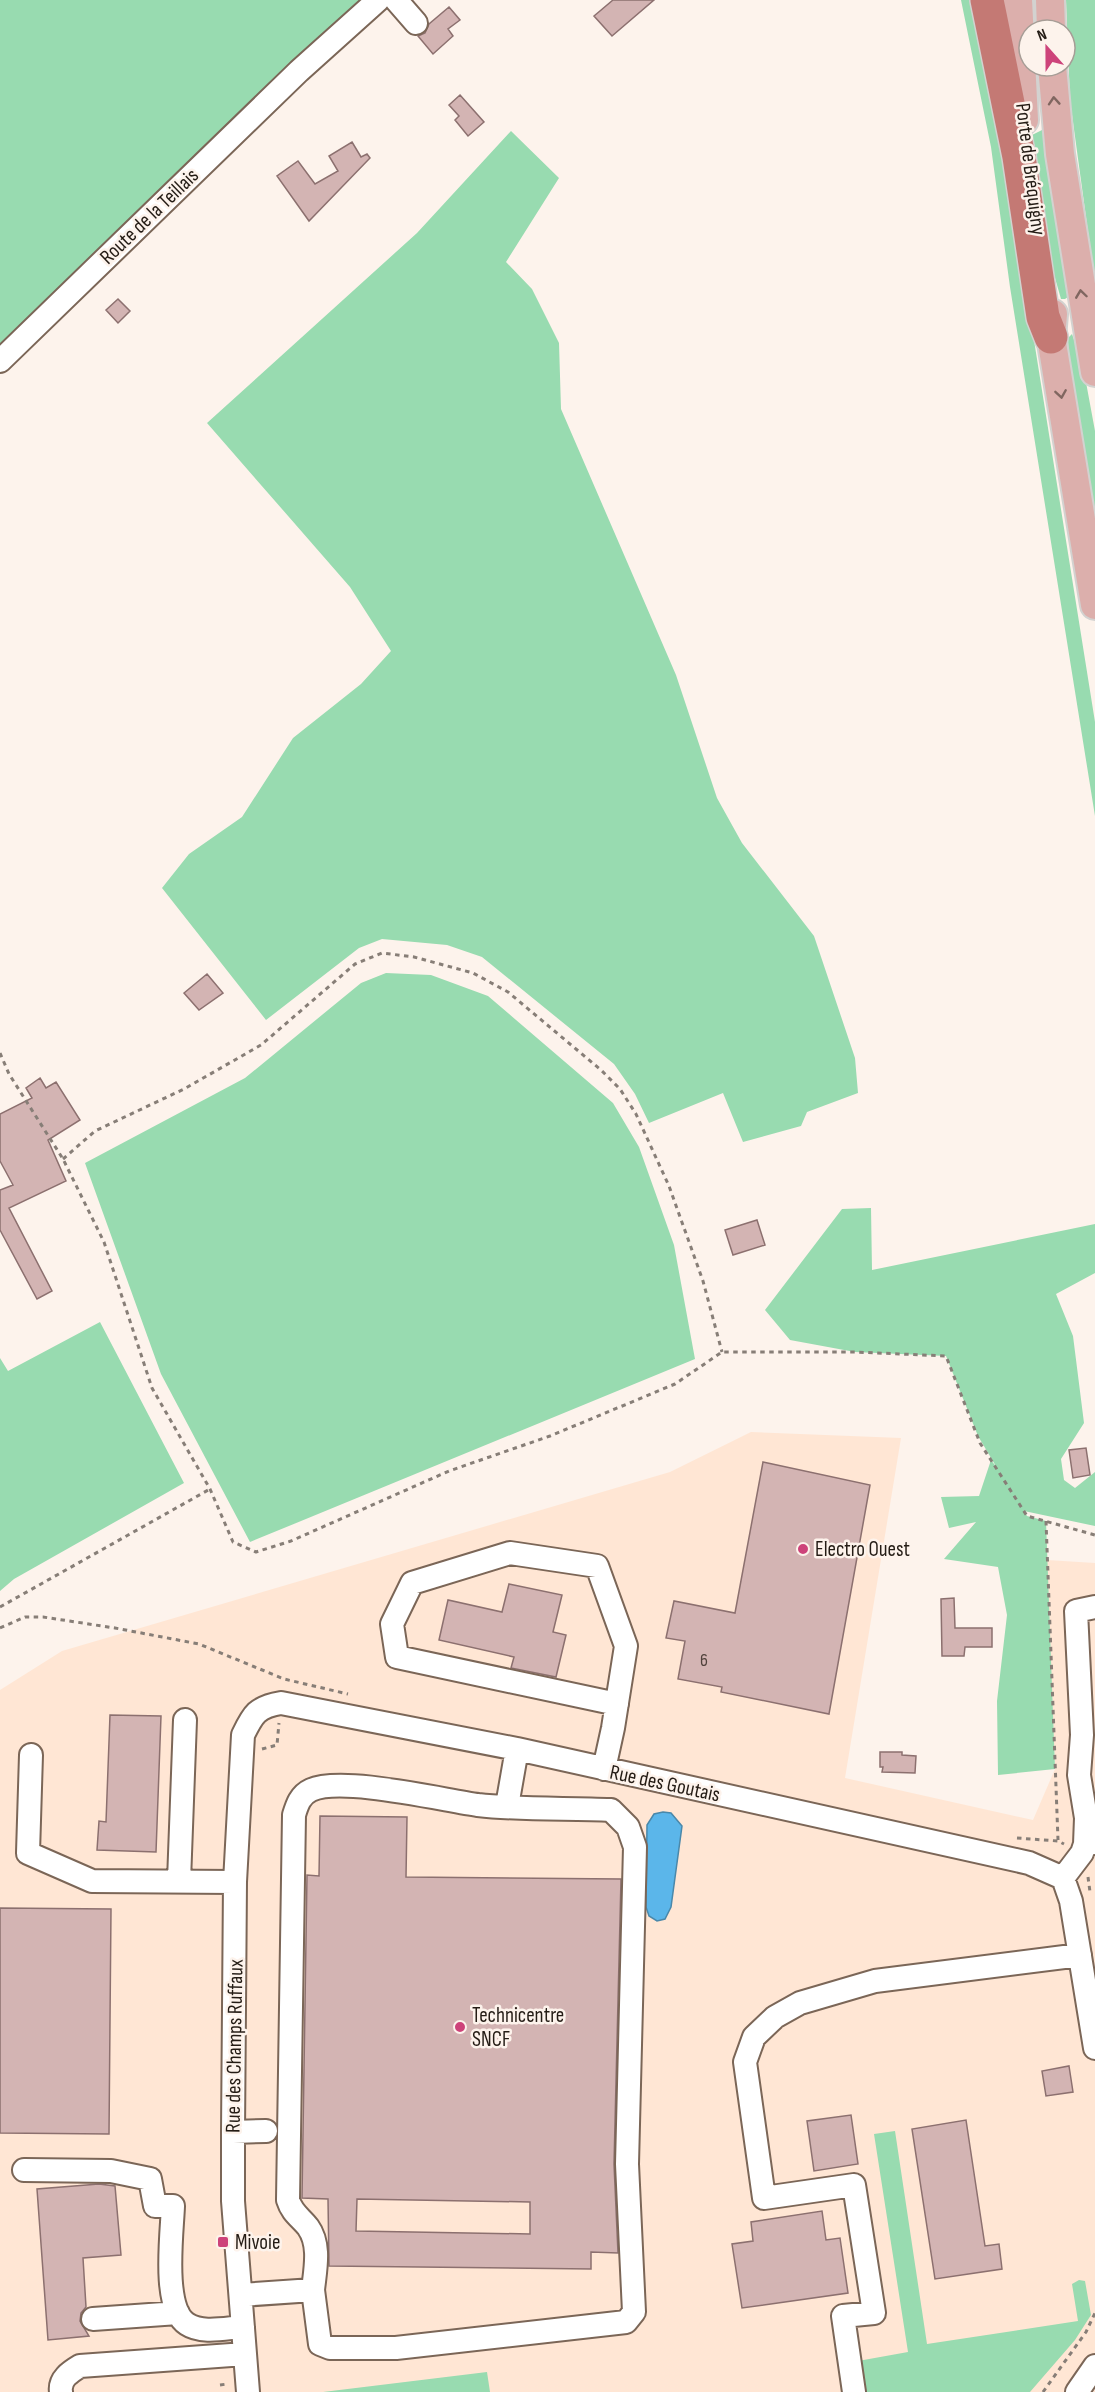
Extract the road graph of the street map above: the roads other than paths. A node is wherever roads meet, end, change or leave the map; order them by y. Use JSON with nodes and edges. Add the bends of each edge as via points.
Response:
{"nodes":[{"id":1,"x":378,"y":0,"type":"edge"},
{"id":2,"x":396,"y":0,"type":"edge"},
{"id":3,"x":987,"y":0,"type":"edge"},
{"id":4,"x":1018,"y":0,"type":"edge"},
{"id":5,"x":1050,"y":0,"type":"edge"},
{"id":6,"x":1051,"y":18,"type":"edge"},
{"id":7,"x":416,"y":23,"type":"dead end"},
{"id":8,"x":1053,"y":78,"type":"edge"},
{"id":9,"x":1051,"y":336,"type":"junction"},
{"id":10,"x":0,"y":361,"type":"edge"},
{"id":11,"x":1095,"y":372,"type":"edge"},
{"id":12,"x":1095,"y":605,"type":"edge"},
{"id":13,"x":1095,"y":1607,"type":"edge"},
{"id":14,"x":1087,"y":1655,"type":"edge"},
{"id":15,"x":1088,"y":1702,"type":"edge"},
{"id":16,"x":272,"y":1704,"type":"joint"},
{"id":17,"x":617,"y":1704,"type":"junction"},
{"id":18,"x":185,"y":1720,"type":"dead end"},
{"id":19,"x":517,"y":1749,"type":"junction"},
{"id":20,"x":1088,"y":1749,"type":"edge"},
{"id":21,"x":31,"y":1755,"type":"dead end"},
{"id":22,"x":604,"y":1769,"type":"junction"},
{"id":23,"x":507,"y":1806,"type":"junction"},
{"id":24,"x":1087,"y":1847,"type":"edge"},
{"id":25,"x":1063,"y":1878,"type":"junction"},
{"id":26,"x":179,"y":1881,"type":"junction"},
{"id":27,"x":235,"y":1882,"type":"junction"},
{"id":28,"x":1080,"y":1955,"type":"junction"},
{"id":29,"x":1095,"y":2048,"type":"edge"},
{"id":30,"x":266,"y":2131,"type":"dead end"},
{"id":31,"x":233,"y":2132,"type":"junction"},
{"id":32,"x":24,"y":2170,"type":"dead end"},
{"id":33,"x":313,"y":2290,"type":"junction"},
{"id":34,"x":241,"y":2295,"type":"junction"},
{"id":35,"x":178,"y":2313,"type":"junction"},
{"id":36,"x":93,"y":2319,"type":"dead end"},
{"id":37,"x":243,"y":2327,"type":"junction"},
{"id":38,"x":245,"y":2354,"type":"junction"},
{"id":39,"x":1095,"y":2366,"type":"edge"},
{"id":40,"x":61,"y":2392,"type":"edge"},
{"id":41,"x":248,"y":2392,"type":"edge"},
{"id":42,"x":854,"y":2392,"type":"edge"},
{"id":43,"x":1077,"y":2392,"type":"edge"}],
"edges":[{"from":1,"to":10,"type":"street","name":"Route de la Teillais","via":[[299,71]]},
{"from":2,"to":7,"type":"street"},
{"from":3,"to":9,"type":"highway","via":[[1019,157],[1043,317]]},
{"from":4,"to":9,"type":"main road","name":"Porte de Bréquigny","via":[[1022,99],[1053,316]]},
{"from":5,"to":6,"type":"main road"},
{"from":11,"to":8,"type":"main road","one_way":true,"via":[[1060,154]]},
{"from":9,"to":12,"type":"main road","name":"Porte de Bréquigny","one_way":true},
{"from":13,"to":14,"type":"street","via":[[1076,1611]]},
{"from":14,"to":15,"type":"street"},
{"from":15,"to":20,"type":"street"},
{"from":16,"to":19,"type":"street","name":"Rue des Goutais"},
{"from":16,"to":27,"type":"street","name":"Rue des Champs Ruffaux","via":[[251,1718],[243,1735]]},
{"from":17,"to":17,"type":"street","via":[[626,1646],[597,1566],[510,1553],[412,1583],[392,1624],[397,1657]]},
{"from":17,"to":22,"type":"street"},
{"from":18,"to":26,"type":"street"},
{"from":19,"to":22,"type":"street","name":"Rue des Goutais"},
{"from":19,"to":23,"type":"street"},
{"from":20,"to":24,"type":"street","via":[[1079,1775]]},
{"from":21,"to":26,"type":"street","via":[[28,1853],[92,1881]]},
{"from":22,"to":25,"type":"street","name":"Rue des Goutais","via":[[1029,1863]]},
{"from":23,"to":33,"type":"street","via":[[479,1805],[419,1793],[327,1786],[310,1790],[298,1801],[294,1815],[288,2200],[313,2238]]},
{"from":23,"to":33,"type":"street","via":[[611,1810],[628,1827],[634,1847],[627,2164],[634,2312],[626,2322],[396,2348],[330,2348],[320,2344]]},
{"from":24,"to":25,"type":"street"},
{"from":25,"to":28,"type":"street"},
{"from":26,"to":27,"type":"street"},
{"from":27,"to":31,"type":"street","name":"Rue des Champs Ruffaux"},
{"from":28,"to":29,"type":"street"},
{"from":28,"to":42,"type":"street","via":[[875,1981],[800,2003],[775,2017],[754,2037],[745,2062],[764,2198],[854,2185],[874,2313],[843,2316]]},
{"from":30,"to":31,"type":"street"},
{"from":31,"to":34,"type":"street","name":"Rue des Champs Ruffaux","via":[[233,2201]]},
{"from":32,"to":35,"type":"street","via":[[111,2170],[150,2179],[154,2206],[173,2206],[171,2279]]},
{"from":33,"to":34,"type":"street"},
{"from":34,"to":37,"type":"street","name":"Rue des Champs Ruffaux"},
{"from":35,"to":36,"type":"street"},
{"from":35,"to":37,"type":"street","via":[[186,2324],[200,2329]]},
{"from":37,"to":38,"type":"street","name":"Rue des Champs Ruffaux"},
{"from":38,"to":40,"type":"street","via":[[80,2366],[67,2374]]},
{"from":38,"to":41,"type":"street","name":"Rue des Champs Ruffaux"},
{"from":39,"to":43,"type":"street"}]}
